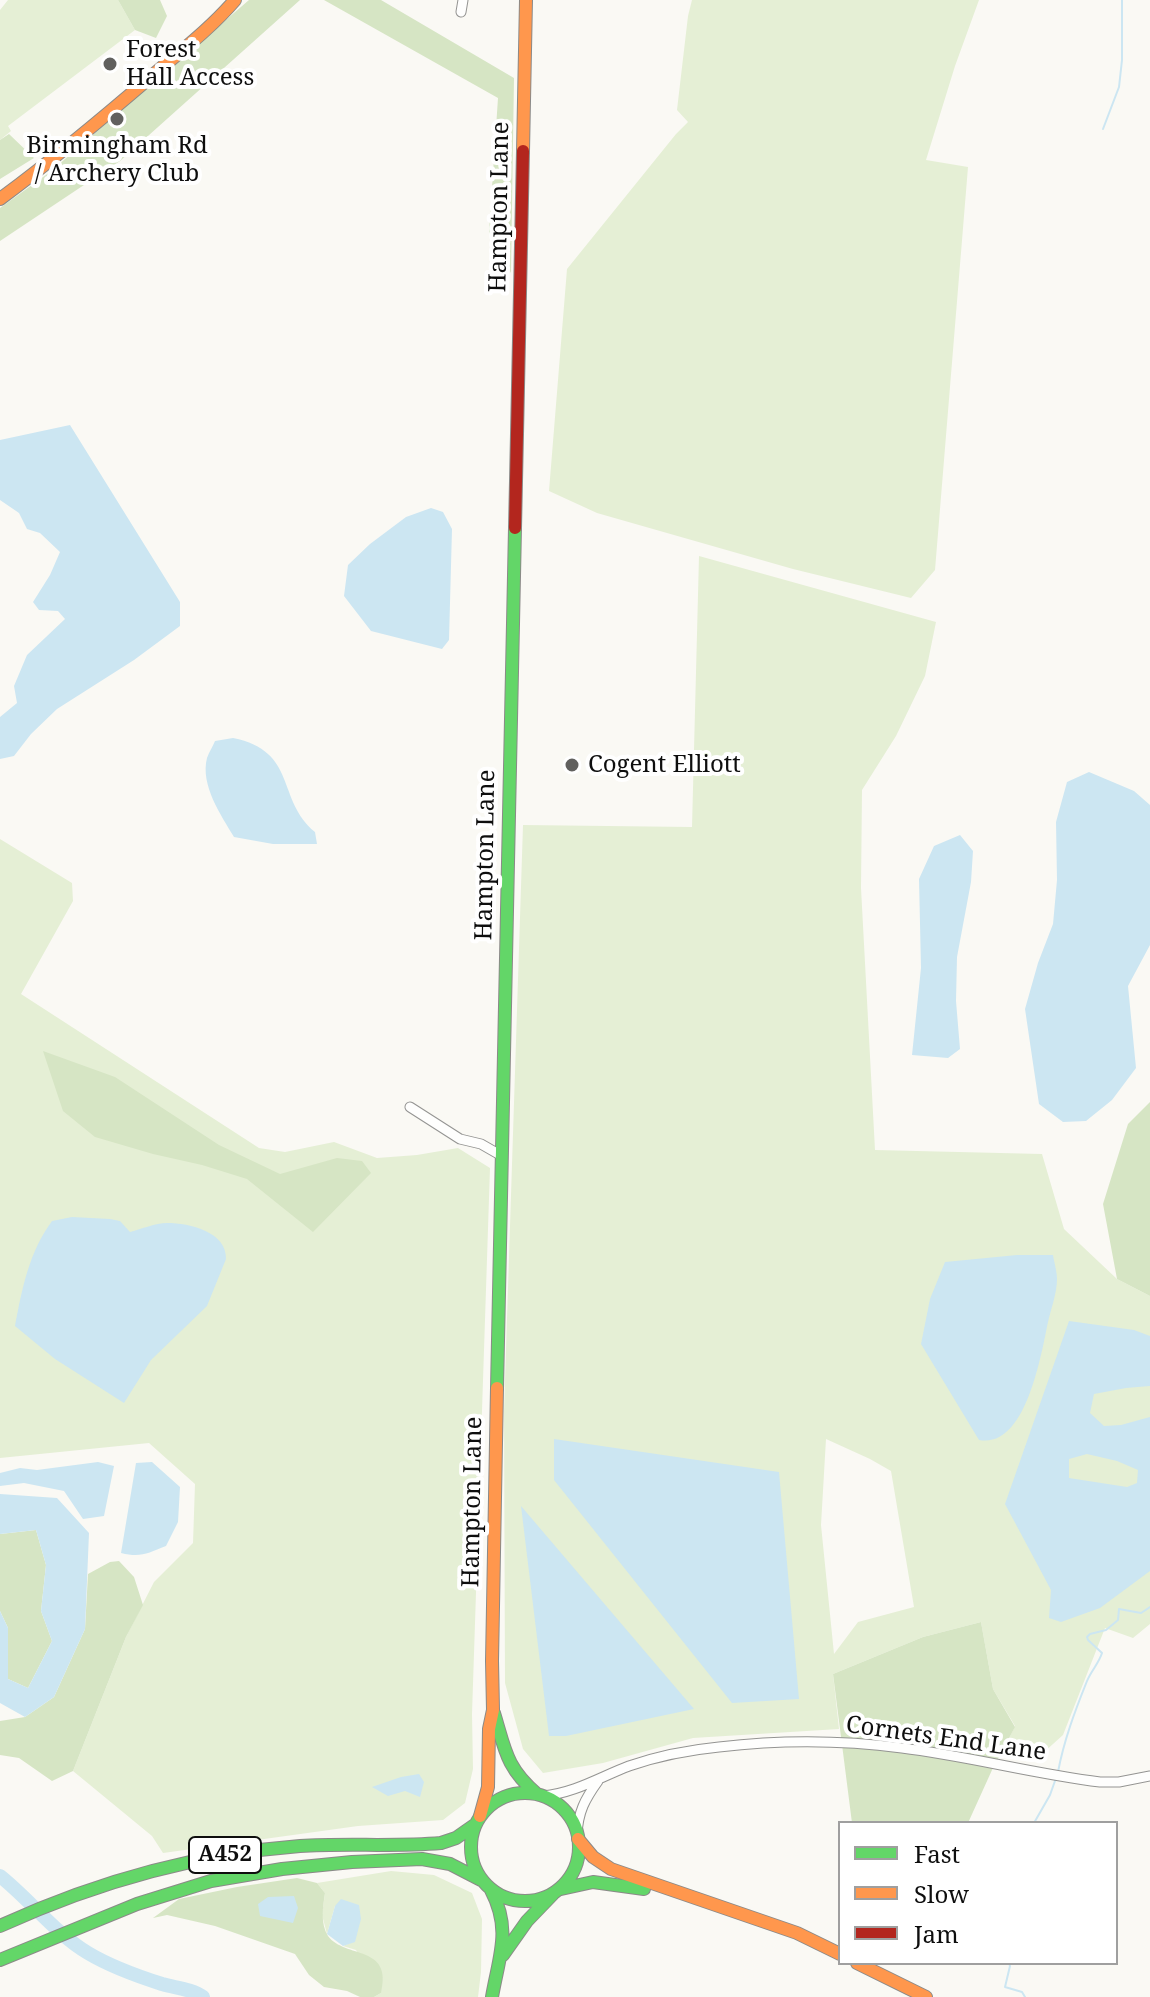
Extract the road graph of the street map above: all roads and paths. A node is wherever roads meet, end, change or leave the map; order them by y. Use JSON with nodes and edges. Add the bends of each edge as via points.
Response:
{"nodes":[{"id":1,"x":235,"y":0,"type":"edge"},
{"id":2,"x":463,"y":0,"type":"edge"},
{"id":3,"x":526,"y":0,"type":"edge"},
{"id":4,"x":461,"y":12,"type":"dead end"},
{"id":5,"x":0,"y":199,"type":"edge"},
{"id":6,"x":410,"y":1107,"type":"dead end"},
{"id":7,"x":502,"y":1156,"type":"junction"},
{"id":8,"x":493,"y":1710,"type":"junction"},
{"id":9,"x":1150,"y":1776,"type":"edge"},
{"id":10,"x":598,"y":1781,"type":"junction"},
{"id":11,"x":540,"y":1795,"type":"junction"},
{"id":12,"x":478,"y":1820,"type":"junction"},
{"id":13,"x":578,"y":1837,"type":"junction"},
{"id":14,"x":481,"y":1880,"type":"junction"},
{"id":15,"x":491,"y":1890,"type":"junction"},
{"id":16,"x":556,"y":1892,"type":"junction"},
{"id":17,"x":696,"y":1898,"type":"junction"},
{"id":18,"x":0,"y":1926,"type":"edge"},
{"id":19,"x":838,"y":1953,"type":"edge"},
{"id":20,"x":503,"y":1955,"type":"junction"},
{"id":21,"x":0,"y":1960,"type":"edge"},
{"id":22,"x":861,"y":1965,"type":"edge"},
{"id":23,"x":492,"y":1997,"type":"edge"},
{"id":24,"x":926,"y":1997,"type":"edge"}],
"edges":[{"from":1,"to":5,"type":"main road","via":[[155,73]]},
{"from":2,"to":4,"type":"street"},
{"from":3,"to":7,"type":"main road","name":"Hampton Lane"},
{"from":6,"to":7,"type":"street","via":[[460,1139]]},
{"from":7,"to":8,"type":"main road","name":"Hampton Lane"},
{"from":8,"to":11,"type":"main road","name":"Hampton Lane","via":[[509,1765]]},
{"from":8,"to":12,"type":"main road","name":"Hampton Lane","via":[[488,1787]]},
{"from":9,"to":10,"type":"street","name":"Cornets End Lane","via":[[1100,1782],[904,1748],[811,1742],[674,1753]]},
{"from":10,"to":11,"type":"street","name":"Cornets End Lane","via":[[567,1793]]},
{"from":10,"to":13,"type":"street","via":[[581,1809]]},
{"from":11,"to":12,"type":"main road","via":[[500,1799]]},
{"from":11,"to":13,"type":"main road","via":[[569,1815]]},
{"from":12,"to":14,"type":"main road","via":[[471,1855]]},
{"from":12,"to":18,"type":"main road","number":"A452","via":[[441,1843],[299,1846],[161,1866],[68,1896]]},
{"from":13,"to":16,"type":"main road","via":[[575,1867]]},
{"from":13,"to":17,"type":"main road","via":[[611,1869]]},
{"from":14,"to":15,"type":"main road"},
{"from":14,"to":21,"type":"main road","number":"A452","via":[[450,1864],[422,1859],[282,1869],[211,1881],[137,1904]]},
{"from":15,"to":16,"type":"main road","via":[[522,1901]]},
{"from":15,"to":20,"type":"main road","via":[[503,1917]]},
{"from":16,"to":17,"type":"main road","via":[[600,1881]]},
{"from":16,"to":20,"type":"main road"},
{"from":17,"to":19,"type":"main road"},
{"from":20,"to":23,"type":"main road"},
{"from":22,"to":24,"type":"main road"}]}
